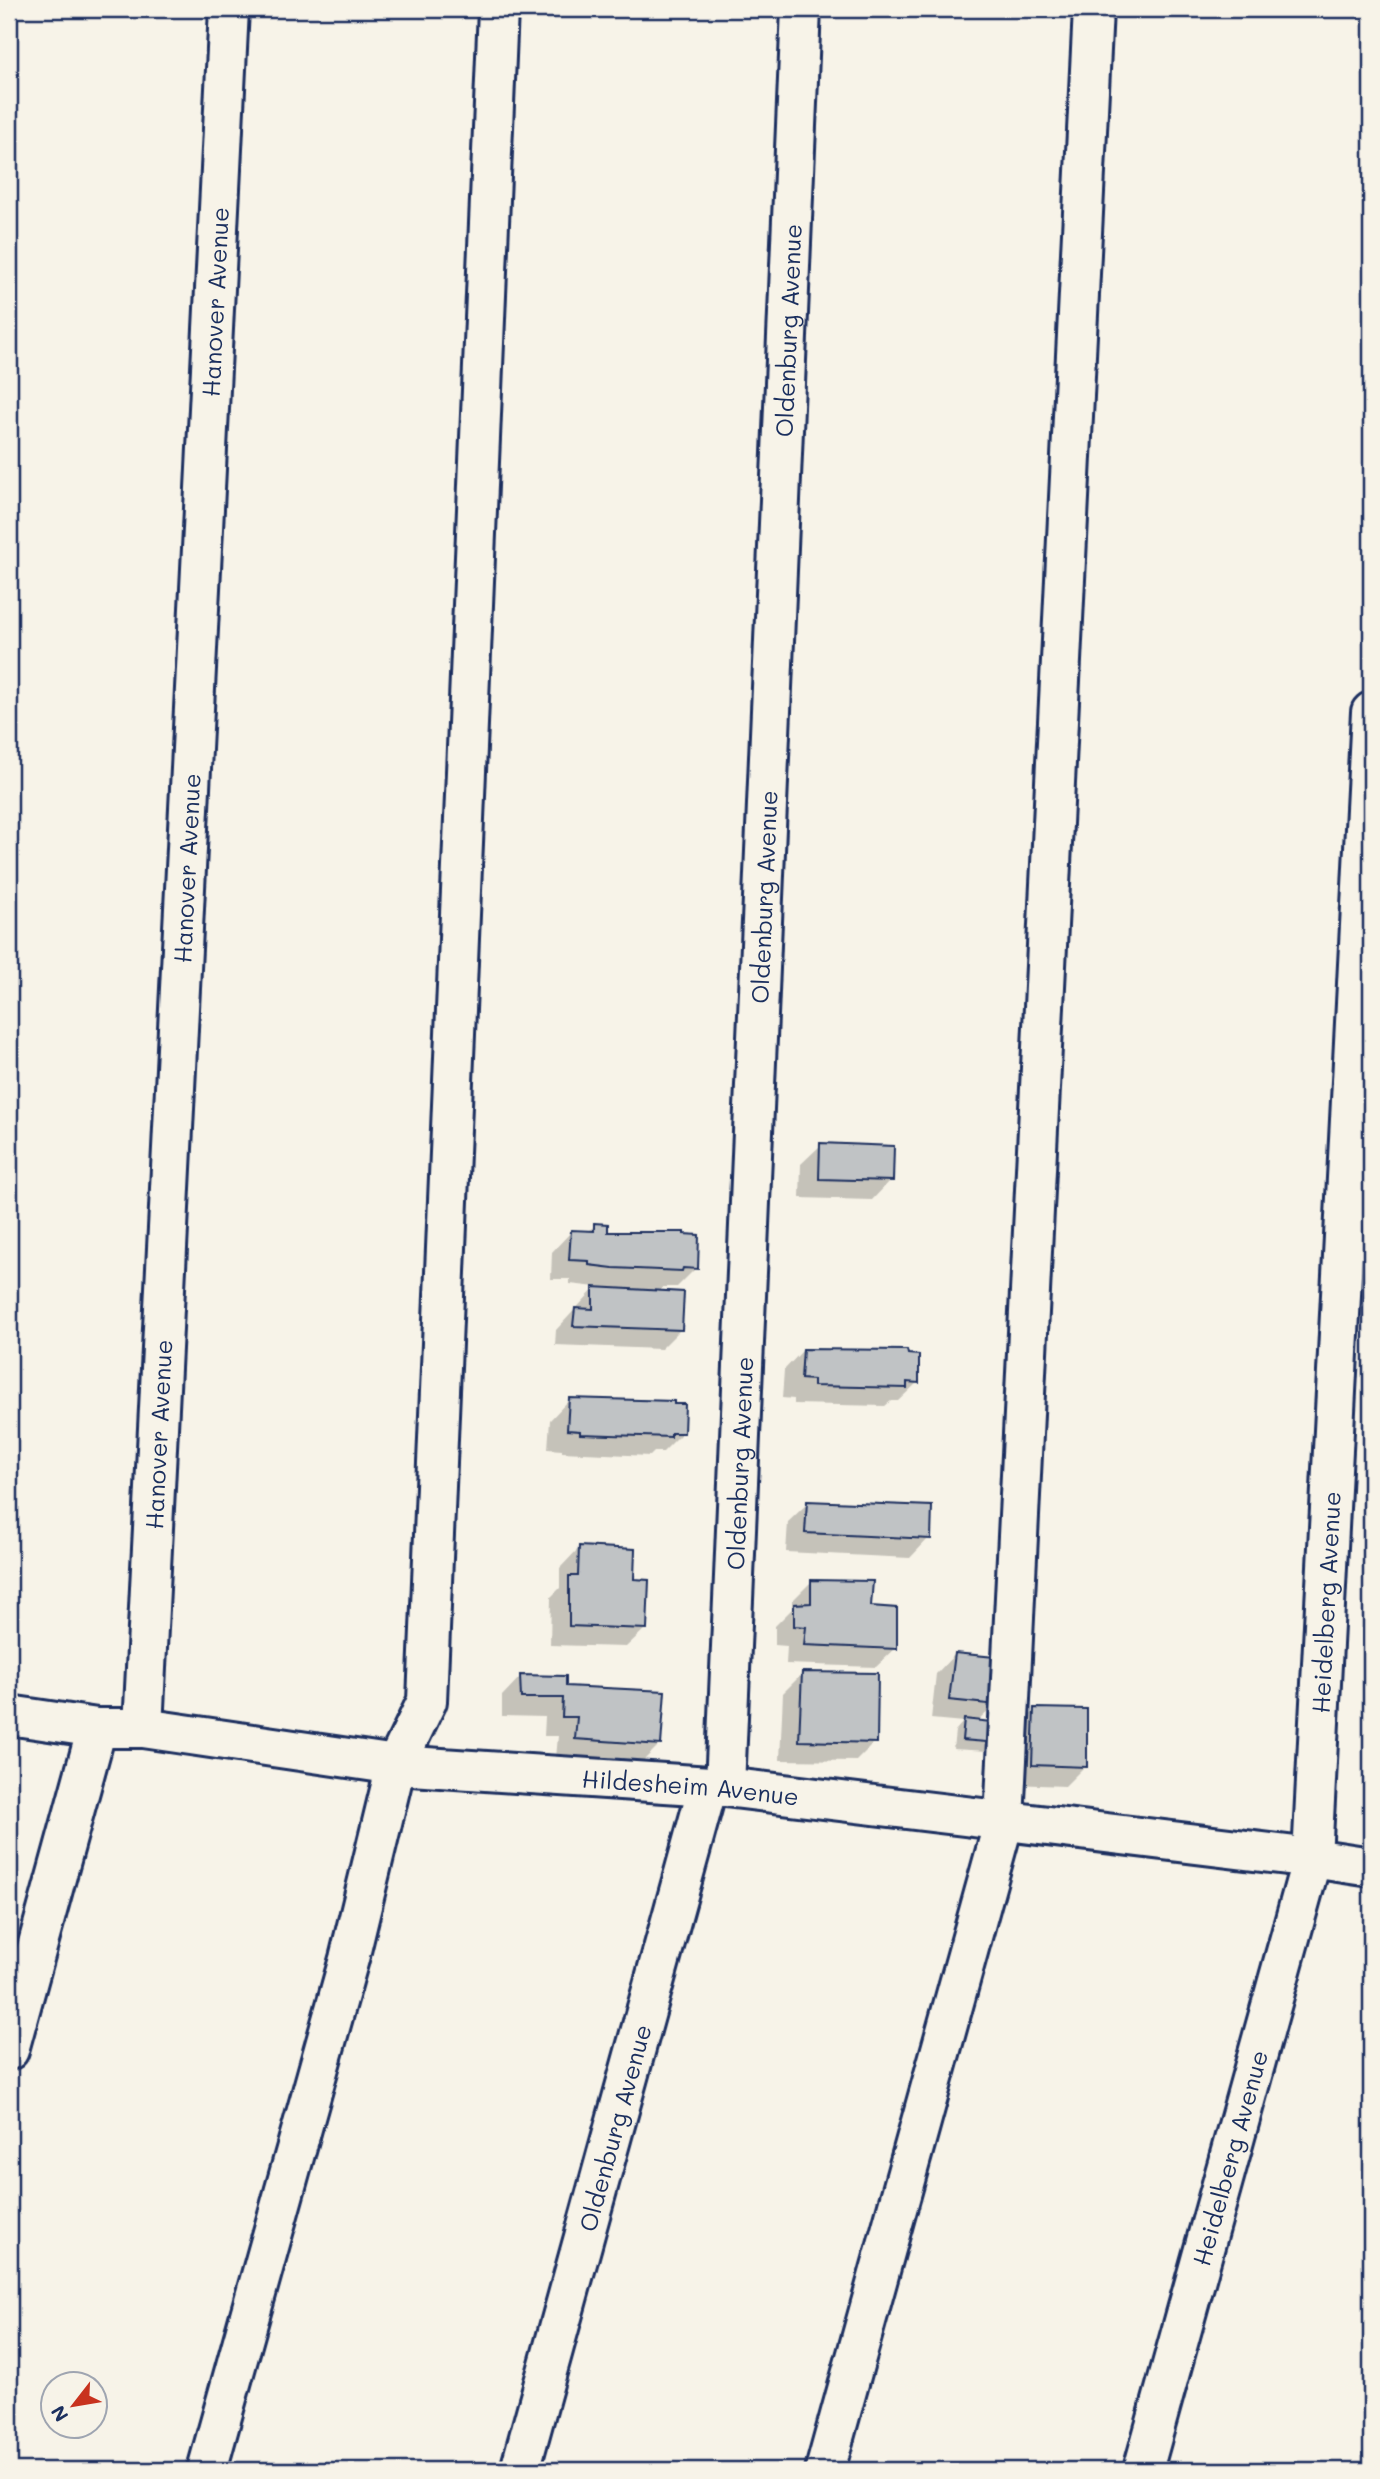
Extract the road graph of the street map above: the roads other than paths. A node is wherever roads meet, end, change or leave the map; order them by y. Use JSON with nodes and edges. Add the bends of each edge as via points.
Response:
{"nodes":[{"id":1,"x":229,"y":9,"type":"edge"},
{"id":2,"x":498,"y":9,"type":"edge"},
{"id":3,"x":801,"y":9,"type":"edge"},
{"id":4,"x":1093,"y":9,"type":"edge"},
{"id":5,"x":1371,"y":712,"type":"edge"},
{"id":6,"x":9,"y":1715,"type":"edge"},
{"id":7,"x":97,"y":1728,"type":"junction"},
{"id":8,"x":143,"y":1728,"type":"junction"},
{"id":9,"x":396,"y":1765,"type":"junction"},
{"id":10,"x":716,"y":1786,"type":"junction"},
{"id":11,"x":1004,"y":1821,"type":"junction"},
{"id":12,"x":1312,"y":1858,"type":"junction"},
{"id":13,"x":1371,"y":1867,"type":"edge"},
{"id":14,"x":9,"y":2050,"type":"edge"},
{"id":15,"x":208,"y":2470,"type":"edge"},
{"id":16,"x":520,"y":2470,"type":"edge"},
{"id":17,"x":825,"y":2470,"type":"edge"},
{"id":18,"x":1143,"y":2470,"type":"edge"}],
"edges":[{"from":1,"to":8,"type":"street","name":"Hanover Avenue"},
{"from":2,"to":9,"type":"street","via":[[427,1701]]},
{"from":3,"to":10,"type":"street","name":"Oldenburg Avenue"},
{"from":4,"to":11,"type":"street"},
{"from":5,"to":12,"type":"street","name":"Heidelberg Avenue"},
{"from":6,"to":7,"type":"street","name":"Hildesheim Avenue"},
{"from":7,"to":8,"type":"street","name":"Hildesheim Avenue"},
{"from":7,"to":14,"type":"street"},
{"from":8,"to":9,"type":"street","name":"Hildesheim Avenue"},
{"from":9,"to":10,"type":"street","name":"Hildesheim Avenue"},
{"from":9,"to":15,"type":"street","via":[[349,1959]]},
{"from":10,"to":11,"type":"street","name":"Hildesheim Avenue"},
{"from":10,"to":16,"type":"street","name":"Oldenburg Avenue"},
{"from":11,"to":12,"type":"street","name":"Hildesheim Avenue"},
{"from":11,"to":17,"type":"street"},
{"from":12,"to":13,"type":"street","name":"Hildesheim Avenue"},
{"from":12,"to":18,"type":"street","name":"Heidelberg Avenue"}]}
